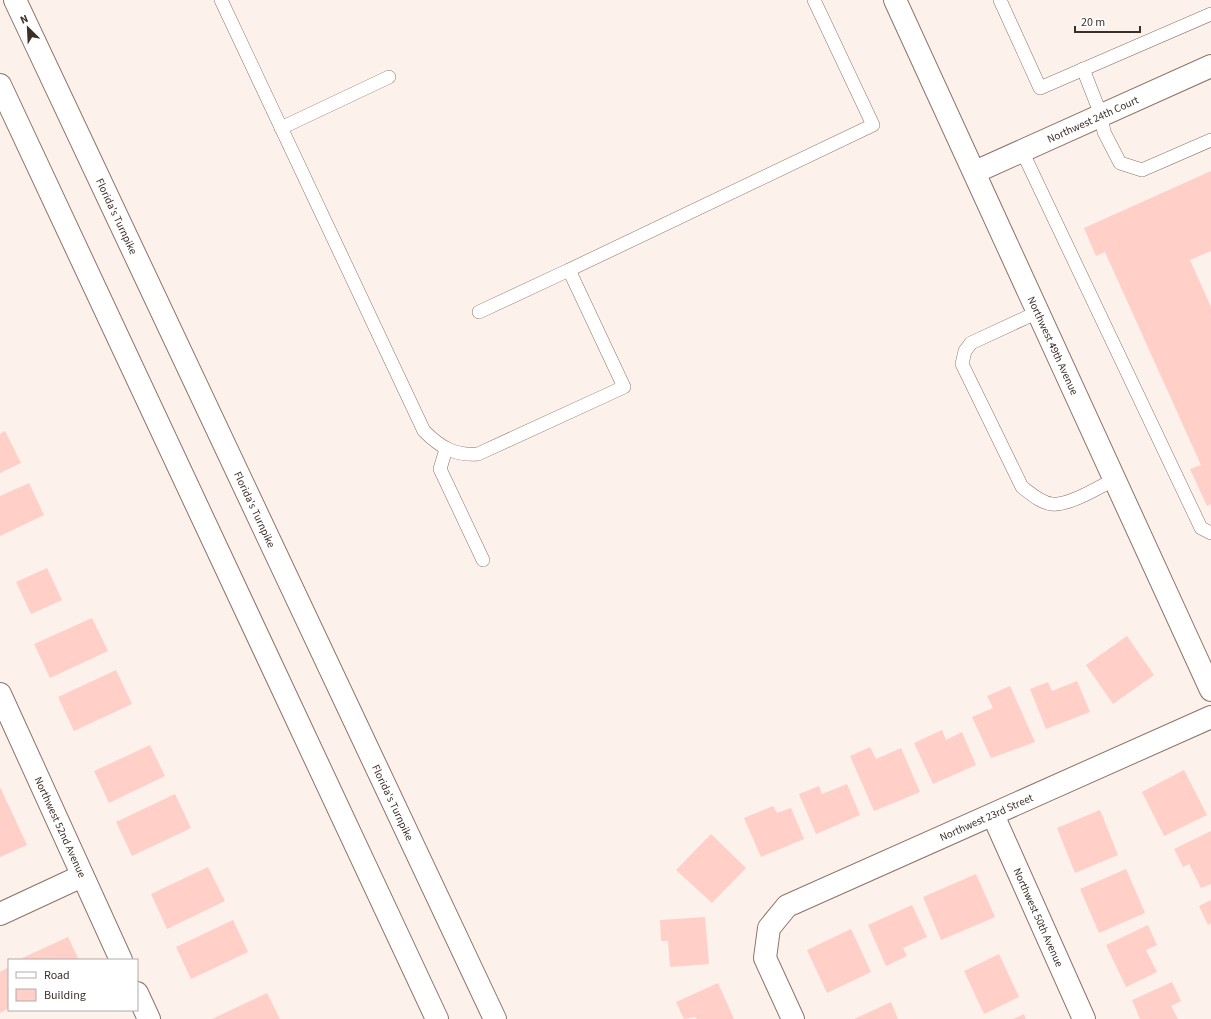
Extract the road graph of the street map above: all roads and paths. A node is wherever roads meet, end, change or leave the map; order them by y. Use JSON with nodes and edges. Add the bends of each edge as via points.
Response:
{"nodes":[{"id":1,"x":15,"y":0,"type":"edge"},
{"id":2,"x":221,"y":0,"type":"edge"},
{"id":3,"x":814,"y":0,"type":"edge"},
{"id":4,"x":895,"y":0,"type":"edge"},
{"id":5,"x":1000,"y":0,"type":"edge"},
{"id":6,"x":1211,"y":14,"type":"edge"},
{"id":7,"x":1211,"y":66,"type":"edge"},
{"id":8,"x":1083,"y":69,"type":"junction"},
{"id":9,"x":389,"y":77,"type":"dead end"},
{"id":10,"x":0,"y":85,"type":"edge"},
{"id":11,"x":1101,"y":115,"type":"junction"},
{"id":12,"x":281,"y":128,"type":"junction"},
{"id":13,"x":1211,"y":140,"type":"edge"},
{"id":14,"x":1022,"y":151,"type":"junction"},
{"id":15,"x":975,"y":172,"type":"junction"},
{"id":16,"x":569,"y":270,"type":"junction"},
{"id":17,"x":478,"y":312,"type":"dead end"},
{"id":18,"x":1038,"y":312,"type":"junction"},
{"id":19,"x":446,"y":449,"type":"junction"},
{"id":20,"x":1115,"y":479,"type":"junction"},
{"id":21,"x":1211,"y":533,"type":"edge"},
{"id":22,"x":484,"y":560,"type":"dead end"},
{"id":23,"x":1211,"y":690,"type":"edge"},
{"id":24,"x":0,"y":694,"type":"edge"},
{"id":25,"x":1211,"y":717,"type":"edge"},
{"id":26,"x":993,"y":815,"type":"junction"},
{"id":27,"x":82,"y":876,"type":"junction"},
{"id":28,"x":0,"y":914,"type":"edge"},
{"id":29,"x":121,"y":959,"type":"edge"},
{"id":30,"x":138,"y":995,"type":"edge"},
{"id":31,"x":149,"y":1019,"type":"edge"},
{"id":32,"x":437,"y":1019,"type":"edge"},
{"id":33,"x":495,"y":1019,"type":"edge"},
{"id":34,"x":793,"y":1019,"type":"edge"},
{"id":35,"x":1084,"y":1019,"type":"edge"}],
"edges":[{"from":1,"to":33,"type":"main road","name":"Florida's Turnpike"},
{"from":2,"to":12,"type":"lane"},
{"from":3,"to":16,"type":"lane","via":[[873,125]]},
{"from":4,"to":15,"type":"main road","name":"Northwest 49th Avenue"},
{"from":5,"to":8,"type":"lane","via":[[1040,88]]},
{"from":6,"to":8,"type":"lane"},
{"from":7,"to":11,"type":"main road","name":"Northwest 24th Court"},
{"from":8,"to":11,"type":"lane"},
{"from":9,"to":12,"type":"lane"},
{"from":10,"to":32,"type":"main road"},
{"from":11,"to":13,"type":"lane","via":[[1104,132],[1120,163],[1142,170]]},
{"from":11,"to":14,"type":"main road","name":"Northwest 24th Court"},
{"from":12,"to":19,"type":"lane","via":[[424,430]]},
{"from":14,"to":15,"type":"main road","name":"Northwest 24th Court"},
{"from":14,"to":21,"type":"lane","via":[[1201,528]]},
{"from":15,"to":18,"type":"main road","name":"Northwest 49th Avenue"},
{"from":16,"to":17,"type":"lane"},
{"from":16,"to":19,"type":"lane","via":[[624,387],[478,454],[465,455]]},
{"from":18,"to":20,"type":"main road","name":"Northwest 49th Avenue"},
{"from":18,"to":20,"type":"lane","via":[[971,343],[965,351],[962,364],[1022,487],[1052,504],[1069,501]]},
{"from":19,"to":22,"type":"lane","via":[[440,469]]},
{"from":20,"to":23,"type":"main road","name":"Northwest 49th Avenue"},
{"from":24,"to":27,"type":"main road","name":"Northwest 52nd Avenue"},
{"from":25,"to":26,"type":"main road","name":"Northwest 23rd Street"},
{"from":26,"to":34,"type":"main road","name":"Northwest 23rd Street","via":[[787,906],[769,928],[765,958]]},
{"from":26,"to":35,"type":"main road","name":"Northwest 50th Avenue"},
{"from":27,"to":28,"type":"main road"},
{"from":27,"to":29,"type":"main road","name":"Northwest 52nd Avenue"},
{"from":30,"to":31,"type":"main road"}]}
